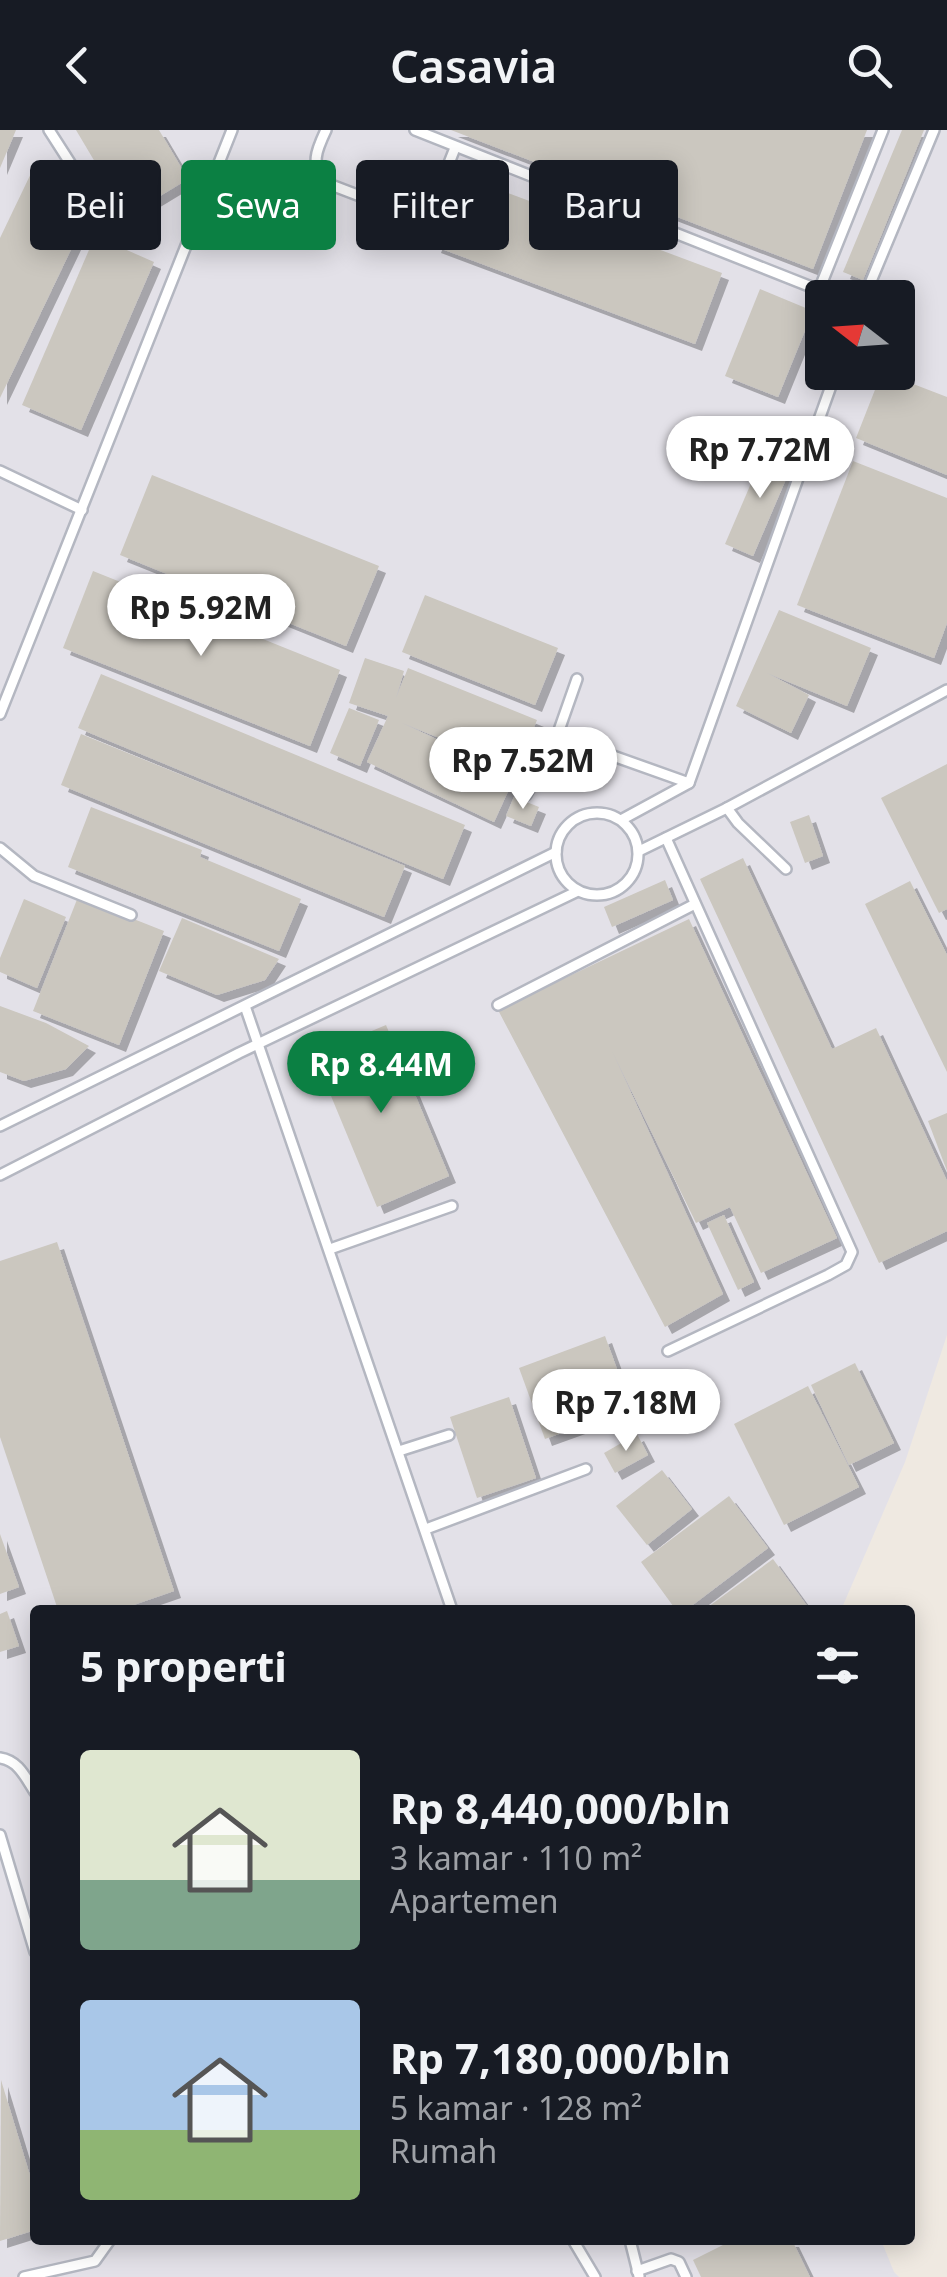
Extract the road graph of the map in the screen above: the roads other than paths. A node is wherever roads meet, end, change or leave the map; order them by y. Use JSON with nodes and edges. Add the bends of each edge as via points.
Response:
{"nodes":[{"id":1,"x":49,"y":130,"type":"edge"},
{"id":2,"x":232,"y":130,"type":"edge"},
{"id":3,"x":326,"y":130,"type":"edge"},
{"id":4,"x":415,"y":130,"type":"edge"},
{"id":5,"x":883,"y":130,"type":"edge"},
{"id":6,"x":934,"y":130,"type":"edge"},
{"id":7,"x":456,"y":148,"type":"junction"},
{"id":8,"x":68,"y":160,"type":"edge"},
{"id":9,"x":872,"y":280,"type":"edge"},
{"id":10,"x":830,"y":390,"type":"edge"},
{"id":11,"x":0,"y":472,"type":"edge"},
{"id":12,"x":82,"y":510,"type":"junction"},
{"id":13,"x":577,"y":680,"type":"dead end"},
{"id":14,"x":947,"y":690,"type":"edge"},
{"id":15,"x":0,"y":714,"type":"edge"},
{"id":16,"x":558,"y":736,"type":"junction"},
{"id":17,"x":689,"y":783,"type":"junction"},
{"id":18,"x":526,"y":796,"type":"dead end"},
{"id":19,"x":728,"y":808,"type":"junction"},
{"id":20,"x":621,"y":820,"type":"junction"},
{"id":21,"x":666,"y":838,"type":"junction"},
{"id":22,"x":0,"y":848,"type":"edge"},
{"id":23,"x":556,"y":852,"type":"junction"},
{"id":24,"x":639,"y":852,"type":"junction"},
{"id":25,"x":786,"y":869,"type":"dead end"},
{"id":26,"x":578,"y":891,"type":"junction"},
{"id":27,"x":695,"y":904,"type":"junction"},
{"id":28,"x":130,"y":915,"type":"dead end"},
{"id":29,"x":498,"y":1005,"type":"dead end"},
{"id":30,"x":245,"y":1006,"type":"junction"},
{"id":31,"x":259,"y":1044,"type":"junction"},
{"id":32,"x":0,"y":1126,"type":"edge"},
{"id":33,"x":0,"y":1175,"type":"edge"},
{"id":34,"x":452,"y":1206,"type":"dead end"},
{"id":35,"x":330,"y":1249,"type":"junction"},
{"id":36,"x":668,"y":1351,"type":"dead end"},
{"id":37,"x":449,"y":1435,"type":"dead end"},
{"id":38,"x":399,"y":1451,"type":"junction"},
{"id":39,"x":586,"y":1469,"type":"dead end"},
{"id":40,"x":426,"y":1529,"type":"junction"},
{"id":41,"x":450,"y":1605,"type":"edge"},
{"id":42,"x":0,"y":1758,"type":"edge"},
{"id":43,"x":30,"y":1784,"type":"edge"},
{"id":44,"x":0,"y":1835,"type":"edge"},
{"id":45,"x":30,"y":1935,"type":"edge"},
{"id":46,"x":107,"y":2245,"type":"edge"},
{"id":47,"x":576,"y":2245,"type":"edge"},
{"id":48,"x":631,"y":2245,"type":"edge"},
{"id":49,"x":638,"y":2274,"type":"edge"},
{"id":50,"x":24,"y":2277,"type":"edge"},
{"id":51,"x":595,"y":2277,"type":"edge"},
{"id":52,"x":686,"y":2277,"type":"edge"}],
"edges":[{"from":1,"to":8,"type":"lane"},
{"from":2,"to":12,"type":"lane"},
{"from":3,"to":7,"type":"lane","via":[[314,154],[316,172],[326,183],[420,219],[428,216]]},
{"from":4,"to":7,"type":"lane"},
{"from":5,"to":7,"type":"lane","via":[[819,290]]},
{"from":6,"to":9,"type":"lane"},
{"from":10,"to":17,"type":"lane"},
{"from":11,"to":12,"type":"lane"},
{"from":12,"to":15,"type":"lane"},
{"from":13,"to":16,"type":"lane"},
{"from":14,"to":19,"type":"lane"},
{"from":16,"to":17,"type":"lane"},
{"from":16,"to":18,"type":"lane"},
{"from":17,"to":20,"type":"lane"},
{"from":19,"to":21,"type":"lane"},
{"from":19,"to":25,"type":"lane"},
{"from":20,"to":23,"type":"lane","via":[[605,813],[572,821]]},
{"from":20,"to":24,"type":"lane"},
{"from":21,"to":24,"type":"lane"},
{"from":21,"to":27,"type":"lane"},
{"from":22,"to":28,"type":"lane","via":[[34,876]]},
{"from":23,"to":26,"type":"lane","via":[[558,868]]},
{"from":23,"to":30,"type":"lane"},
{"from":24,"to":26,"type":"lane","via":[[634,873],[620,889],[600,896]]},
{"from":26,"to":31,"type":"lane"},
{"from":27,"to":29,"type":"lane"},
{"from":27,"to":36,"type":"lane","via":[[852,1252],[828,1275]]},
{"from":30,"to":31,"type":"lane"},
{"from":30,"to":32,"type":"lane"},
{"from":31,"to":33,"type":"lane"},
{"from":31,"to":35,"type":"lane"},
{"from":34,"to":35,"type":"lane"},
{"from":35,"to":38,"type":"lane"},
{"from":37,"to":38,"type":"lane"},
{"from":38,"to":40,"type":"lane"},
{"from":39,"to":40,"type":"lane"},
{"from":40,"to":41,"type":"lane"},
{"from":42,"to":43,"type":"lane","via":[[19,1767]]},
{"from":44,"to":45,"type":"lane"},
{"from":46,"to":50,"type":"lane","via":[[95,2262]]},
{"from":47,"to":51,"type":"lane"},
{"from":48,"to":49,"type":"lane"},
{"from":49,"to":52,"type":"lane","via":[[672,2259]]}]}
